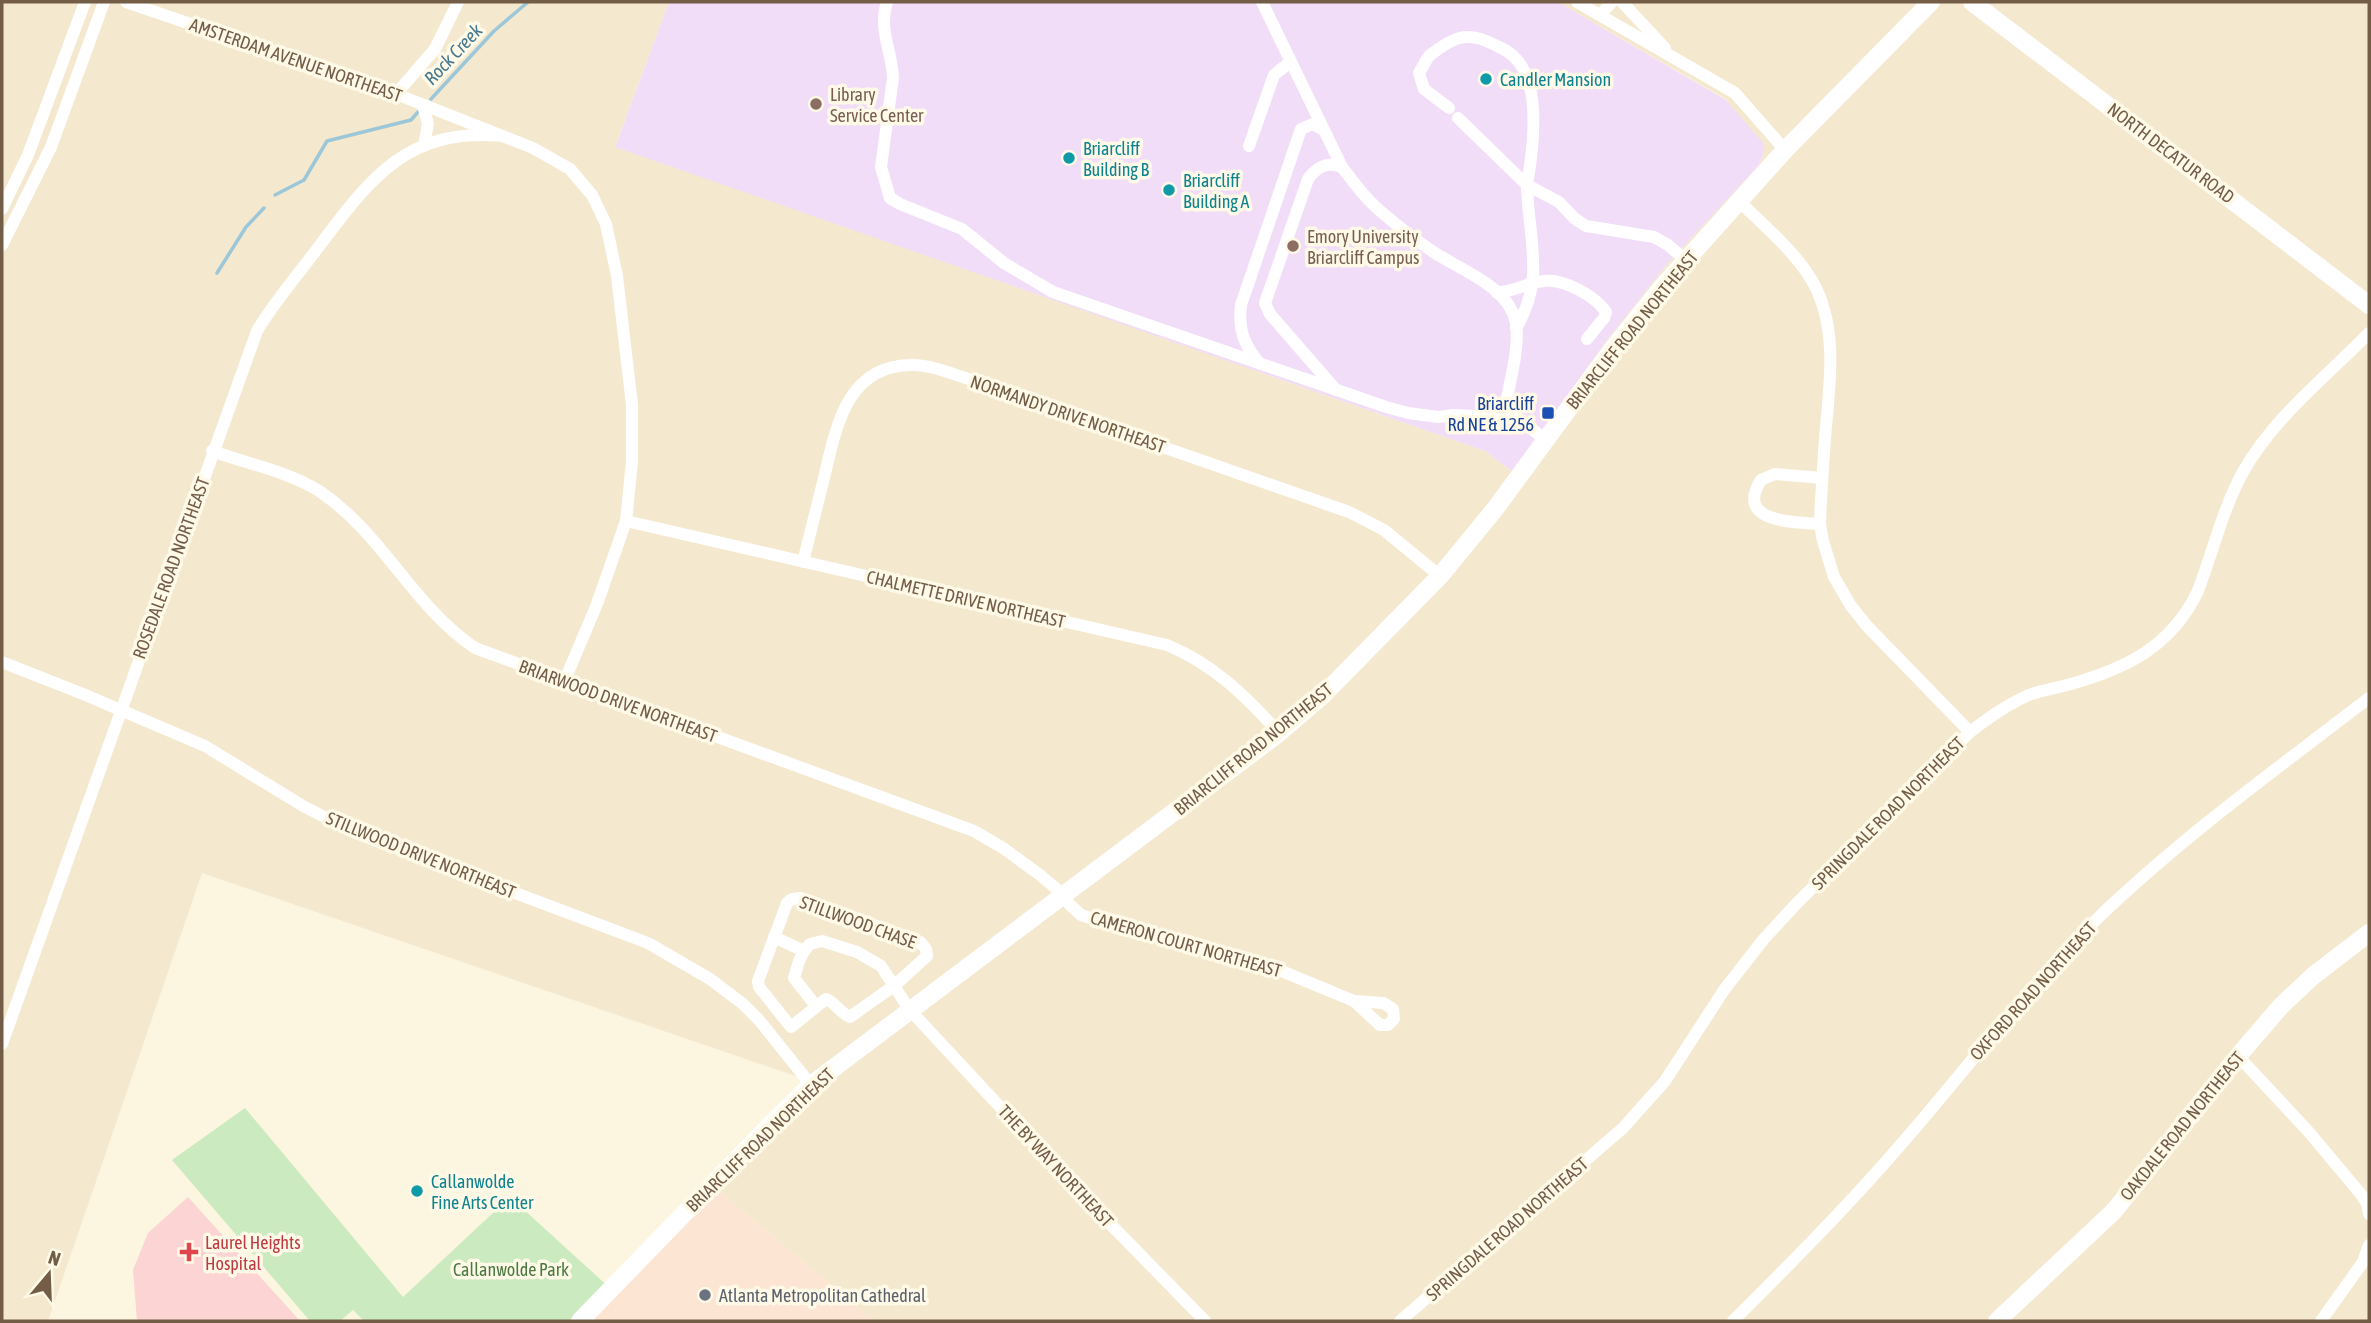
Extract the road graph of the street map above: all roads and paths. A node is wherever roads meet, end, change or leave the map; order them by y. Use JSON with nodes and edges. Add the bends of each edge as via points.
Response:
{"nodes":[{"id":1,"x":85,"y":2,"type":"edge"},
{"id":2,"x":104,"y":2,"type":"edge"},
{"id":3,"x":127,"y":2,"type":"edge"},
{"id":4,"x":458,"y":2,"type":"edge"},
{"id":5,"x":887,"y":2,"type":"edge"},
{"id":6,"x":1262,"y":2,"type":"edge"},
{"id":7,"x":1577,"y":2,"type":"edge"},
{"id":8,"x":1612,"y":2,"type":"edge"},
{"id":9,"x":1622,"y":2,"type":"edge"},
{"id":10,"x":1931,"y":2,"type":"edge"},
{"id":11,"x":1972,"y":2,"type":"edge"},
{"id":12,"x":1600,"y":15,"type":"junction"},
{"id":13,"x":1673,"y":57,"type":"junction"},
{"id":14,"x":1290,"y":62,"type":"junction"},
{"id":15,"x":396,"y":94,"type":"junction"},
{"id":16,"x":1306,"y":95,"type":"junction"},
{"id":17,"x":423,"y":105,"type":"junction"},
{"id":18,"x":1301,"y":129,"type":"junction"},
{"id":19,"x":1324,"y":130,"type":"junction"},
{"id":20,"x":503,"y":136,"type":"junction"},
{"id":21,"x":424,"y":145,"type":"junction"},
{"id":22,"x":1249,"y":146,"type":"dead end"},
{"id":23,"x":1785,"y":150,"type":"junction"},
{"id":24,"x":1342,"y":167,"type":"junction"},
{"id":25,"x":1527,"y":185,"type":"junction"},
{"id":26,"x":1740,"y":202,"type":"junction"},
{"id":27,"x":2,"y":209,"type":"edge"},
{"id":28,"x":2,"y":242,"type":"edge"},
{"id":29,"x":1686,"y":260,"type":"junction"},
{"id":30,"x":1533,"y":283,"type":"junction"},
{"id":31,"x":1496,"y":292,"type":"junction"},
{"id":32,"x":2369,"y":305,"type":"edge"},
{"id":33,"x":1516,"y":328,"type":"junction"},
{"id":34,"x":2369,"y":333,"type":"edge"},
{"id":35,"x":1587,"y":339,"type":"dead end"},
{"id":36,"x":1260,"y":365,"type":"junction"},
{"id":37,"x":1337,"y":390,"type":"junction"},
{"id":38,"x":1504,"y":409,"type":"junction"},
{"id":39,"x":1546,"y":440,"type":"junction"},
{"id":40,"x":212,"y":451,"type":"junction"},
{"id":41,"x":1822,"y":478,"type":"junction"},
{"id":42,"x":626,"y":521,"type":"junction"},
{"id":43,"x":1820,"y":524,"type":"junction"},
{"id":44,"x":803,"y":562,"type":"junction"},
{"id":45,"x":1440,"y":576,"type":"junction"},
{"id":46,"x":2,"y":662,"type":"edge"},
{"id":47,"x":564,"y":682,"type":"junction"},
{"id":48,"x":2369,"y":698,"type":"edge"},
{"id":49,"x":120,"y":711,"type":"junction"},
{"id":50,"x":1970,"y":732,"type":"junction"},
{"id":51,"x":1279,"y":733,"type":"junction"},
{"id":52,"x":1063,"y":895,"type":"junction"},
{"id":53,"x":2369,"y":933,"type":"edge"},
{"id":54,"x":774,"y":937,"type":"junction"},
{"id":55,"x":804,"y":951,"type":"junction"},
{"id":56,"x":895,"y":985,"type":"junction"},
{"id":57,"x":1354,"y":1001,"type":"dead end"},
{"id":58,"x":774,"y":1006,"type":"junction"},
{"id":59,"x":816,"y":1006,"type":"junction"},
{"id":60,"x":909,"y":1009,"type":"junction"},
{"id":61,"x":760,"y":1020,"type":"junction"},
{"id":62,"x":2,"y":1044,"type":"edge"},
{"id":63,"x":2238,"y":1056,"type":"junction"},
{"id":64,"x":811,"y":1086,"type":"junction"},
{"id":65,"x":2369,"y":1214,"type":"edge"},
{"id":66,"x":2369,"y":1245,"type":"edge"},
{"id":67,"x":580,"y":1321,"type":"edge"},
{"id":68,"x":1205,"y":1321,"type":"edge"},
{"id":69,"x":1400,"y":1321,"type":"edge"},
{"id":70,"x":1733,"y":1321,"type":"edge"},
{"id":71,"x":1997,"y":1321,"type":"edge"},
{"id":72,"x":2321,"y":1321,"type":"edge"}],
"edges":[{"from":1,"to":27,"type":"street","via":[[28,155]]},
{"from":2,"to":28,"type":"street","via":[[51,147]]},
{"from":3,"to":15,"type":"street","name":"AMSTERDAM AVENUE NORTHEAST"},
{"from":4,"to":15,"type":"street","via":[[435,49]]},
{"from":5,"to":36,"type":"street","via":[[883,16],[892,78],[881,167],[890,198],[962,229],[1004,263],[1053,292]]},
{"from":6,"to":14,"type":"street"},
{"from":7,"to":12,"type":"street"},
{"from":8,"to":12,"type":"street"},
{"from":9,"to":13,"type":"street"},
{"from":10,"to":23,"type":"main road","name":"BRIARCLIFF ROAD NORTHEAST"},
{"from":11,"to":32,"type":"main road","name":"NORTH DECATUR ROAD"},
{"from":12,"to":13,"type":"street"},
{"from":13,"to":23,"type":"street","via":[[1735,93]]},
{"from":14,"to":16,"type":"street"},
{"from":14,"to":22,"type":"street","via":[[1274,75]]},
{"from":15,"to":17,"type":"street","name":"AMSTERDAM AVENUE NORTHEAST"},
{"from":16,"to":18,"type":"street"},
{"from":16,"to":19,"type":"street"},
{"from":17,"to":20,"type":"street","name":"AMSTERDAM AVENUE NORTHEAST"},
{"from":17,"to":21,"type":"street","via":[[428,124]]},
{"from":18,"to":19,"type":"street","via":[[1313,124]]},
{"from":18,"to":36,"type":"street","via":[[1241,305],[1243,341]]},
{"from":19,"to":24,"type":"street"},
{"from":20,"to":21,"type":"street","name":"ROSEDALE ROAD NORTHEAST","via":[[468,135]]},
{"from":20,"to":42,"type":"street","name":"AMSTERDAM AVENUE NORTHEAST","via":[[570,169],[592,195],[606,224],[632,405]]},
{"from":21,"to":40,"type":"street","name":"ROSEDALE ROAD NORTHEAST","via":[[380,173],[267,315],[250,346]]},
{"from":23,"to":26,"type":"main road","name":"BRIARCLIFF ROAD NORTHEAST"},
{"from":24,"to":31,"type":"street","via":[[1383,214]]},
{"from":24,"to":37,"type":"street","via":[[1326,165],[1308,179],[1265,303]]},
{"from":25,"to":25,"type":"street","via":[[1534,115],[1521,65],[1512,54],[1476,36],[1454,40],[1428,57],[1419,73],[1424,89]]},
{"from":25,"to":29,"type":"street","via":[[1559,202],[1586,226],[1654,237]]},
{"from":25,"to":30,"type":"street"},
{"from":26,"to":29,"type":"main road","name":"BRIARCLIFF ROAD NORTHEAST"},
{"from":26,"to":41,"type":"street","via":[[1792,255],[1822,305],[1829,331]]},
{"from":29,"to":39,"type":"main road","name":"BRIARCLIFF ROAD NORTHEAST","via":[[1639,314]]},
{"from":30,"to":31,"type":"street"},
{"from":30,"to":33,"type":"street"},
{"from":30,"to":35,"type":"street","via":[[1557,281],[1601,306],[1604,318]]},
{"from":31,"to":33,"type":"street","via":[[1512,312]]},
{"from":33,"to":38,"type":"street"},
{"from":34,"to":50,"type":"street","name":"SPRINGDALE ROAD NORTHEAST","via":[[2252,458],[2233,493],[2197,593],[2167,636],[2117,669],[2028,695]]},
{"from":36,"to":37,"type":"street"},
{"from":37,"to":38,"type":"street","via":[[1424,416],[1493,417]]},
{"from":38,"to":39,"type":"street"},
{"from":39,"to":45,"type":"main road","name":"BRIARCLIFF ROAD NORTHEAST"},
{"from":40,"to":47,"type":"street","name":"BRIARWOOD DRIVE NORTHEAST","via":[[322,493],[356,522],[436,617],[455,633],[475,648]]},
{"from":40,"to":49,"type":"street","name":"ROSEDALE ROAD NORTHEAST"},
{"from":41,"to":43,"type":"street"},
{"from":41,"to":43,"type":"street","via":[[1775,474],[1761,480],[1755,496],[1768,518]]},
{"from":42,"to":44,"type":"street","name":"CHALMETTE DRIVE NORTHEAST"},
{"from":42,"to":47,"type":"street","name":"AMSTERDAM AVENUE NORTHEAST"},
{"from":43,"to":50,"type":"street","via":[[1834,577],[1851,606]]},
{"from":44,"to":45,"type":"street","name":"NORMANDY DRIVE NORTHEAST","via":[[844,406],[879,373],[911,365],[979,383],[1349,512],[1384,530]]},
{"from":44,"to":51,"type":"street","name":"CHALMETTE DRIVE NORTHEAST","via":[[1167,645],[1215,671]]},
{"from":45,"to":51,"type":"main road","name":"BRIARCLIFF ROAD NORTHEAST","via":[[1363,656]]},
{"from":46,"to":49,"type":"street","name":"STILLWOOD DRIVE NORTHEAST"},
{"from":47,"to":52,"type":"street","name":"BRIARWOOD DRIVE NORTHEAST","via":[[974,831]]},
{"from":48,"to":70,"type":"street","name":"OXFORD ROAD NORTHEAST","via":[[2191,836],[2102,915],[2023,997],[1866,1184]]},
{"from":49,"to":61,"type":"street","name":"STILLWOOD DRIVE NORTHEAST","via":[[221,754],[343,827],[648,943],[721,987]]},
{"from":49,"to":62,"type":"street","name":"ROSEDALE ROAD NORTHEAST"},
{"from":50,"to":69,"type":"street","name":"SPRINGDALE ROAD NORTHEAST","via":[[1763,940],[1665,1081],[1623,1128]]},
{"from":51,"to":52,"type":"main road","name":"BRIARCLIFF ROAD NORTHEAST"},
{"from":52,"to":57,"type":"street","name":"CAMERON COURT NORTHEAST","via":[[1081,915],[1272,967]]},
{"from":52,"to":60,"type":"main road","name":"BRIARCLIFF ROAD NORTHEAST"},
{"from":53,"to":63,"type":"main road","name":"OAKDALE ROAD NORTHEAST","via":[[2299,989]]},
{"from":54,"to":55,"type":"street"},
{"from":54,"to":56,"type":"street","name":"STILLWOOD CHASE","via":[[787,903],[800,898],[920,942],[927,956]]},
{"from":54,"to":58,"type":"street","name":"STILLWOOD CHASE","via":[[758,981]]},
{"from":55,"to":56,"type":"street","name":"STILLWOOD CHASE","via":[[822,941],[857,952],[881,966]]},
{"from":55,"to":59,"type":"street","via":[[794,978]]},
{"from":56,"to":59,"type":"street","name":"STILLWOOD CHASE","via":[[850,1017],[826,999]]},
{"from":56,"to":60,"type":"street","name":"STILLWOOD CHASE"},
{"from":58,"to":59,"type":"street","name":"STILLWOOD CHASE","via":[[791,1027]]},
{"from":58,"to":61,"type":"street"},
{"from":60,"to":64,"type":"main road","name":"BRIARCLIFF ROAD NORTHEAST"},
{"from":60,"to":68,"type":"street","name":"THE BY WAY NORTHEAST"},
{"from":61,"to":64,"type":"street","name":"STILLWOOD DRIVE NORTHEAST"},
{"from":63,"to":65,"type":"street","via":[[2360,1193]]},
{"from":63,"to":71,"type":"main road","name":"OAKDALE ROAD NORTHEAST","via":[[2114,1211]]},
{"from":64,"to":67,"type":"main road","name":"BRIARCLIFF ROAD NORTHEAST"},
{"from":66,"to":72,"type":"street","via":[[2363,1262]]}]}
